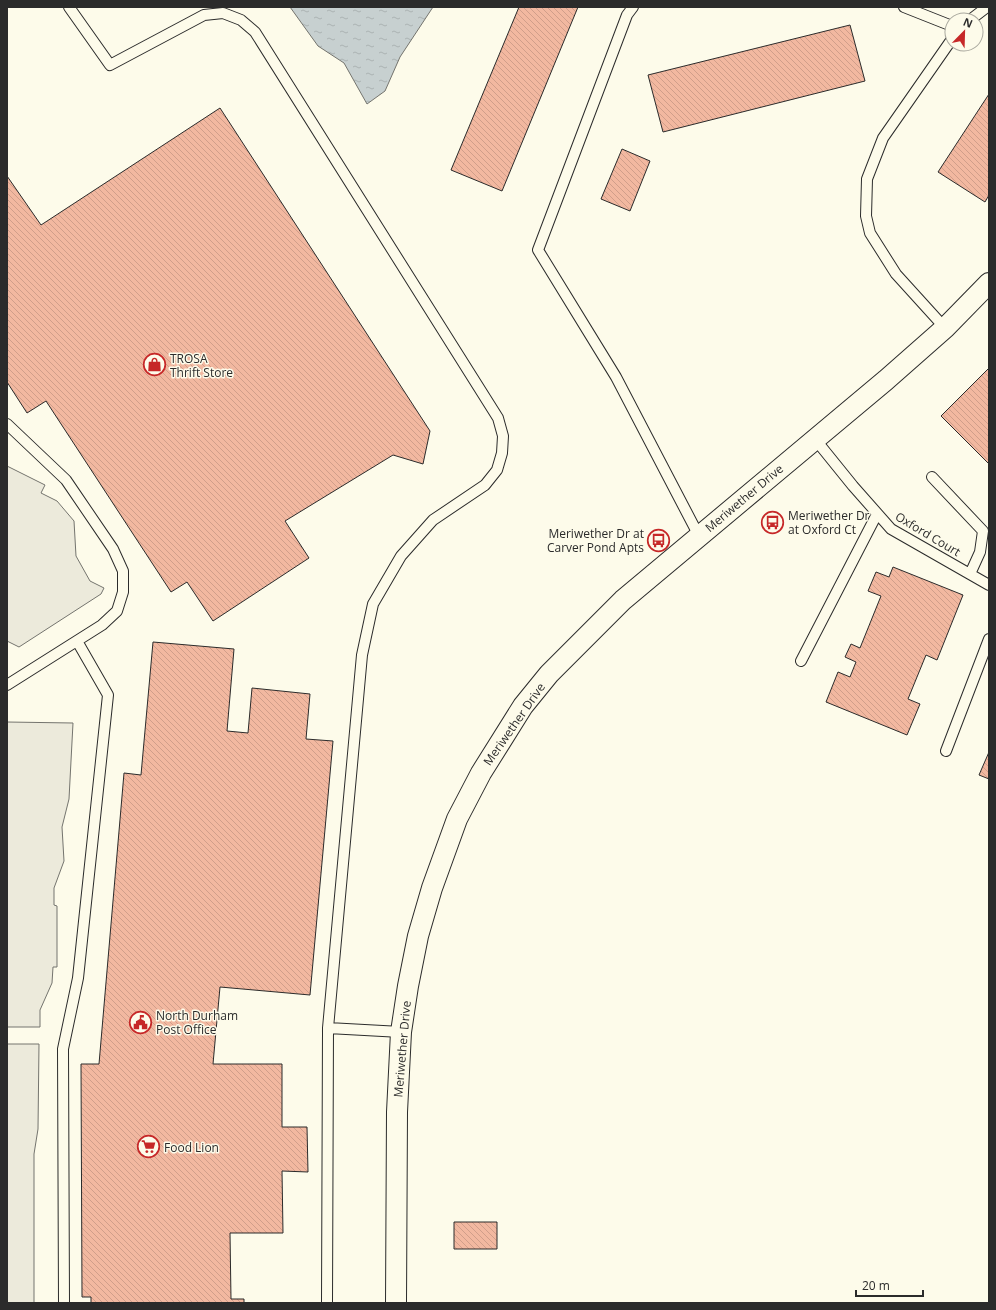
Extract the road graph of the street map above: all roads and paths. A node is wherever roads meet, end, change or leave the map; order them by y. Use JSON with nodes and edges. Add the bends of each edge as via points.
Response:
{"nodes":[{"id":1,"x":69,"y":7,"type":"edge"},
{"id":2,"x":633,"y":7,"type":"edge"},
{"id":3,"x":904,"y":7,"type":"edge"},
{"id":4,"x":944,"y":23,"type":"edge"},
{"id":5,"x":944,"y":50,"type":"edge"},
{"id":6,"x":989,"y":283,"type":"edge"},
{"id":7,"x":945,"y":328,"type":"junction"},
{"id":8,"x":7,"y":424,"type":"edge"},
{"id":9,"x":815,"y":439,"type":"junction"},
{"id":10,"x":932,"y":477,"type":"dead end"},
{"id":11,"x":877,"y":514,"type":"junction"},
{"id":12,"x":699,"y":536,"type":"junction"},
{"id":13,"x":970,"y":574,"type":"junction"},
{"id":14,"x":989,"y":585,"type":"edge"},
{"id":15,"x":989,"y":639,"type":"edge"},
{"id":16,"x":77,"y":641,"type":"junction"},
{"id":17,"x":801,"y":661,"type":"dead end"},
{"id":18,"x":7,"y":686,"type":"edge"},
{"id":19,"x":946,"y":751,"type":"dead end"},
{"id":20,"x":328,"y":1028,"type":"junction"},
{"id":21,"x":401,"y":1032,"type":"junction"},
{"id":22,"x":64,"y":1303,"type":"edge"},
{"id":23,"x":327,"y":1303,"type":"edge"},
{"id":24,"x":396,"y":1303,"type":"edge"}],
"edges":[{"from":1,"to":20,"type":"lane","via":[[110,65],[204,14],[223,13],[241,20],[255,32],[498,418],[503,436],[497,470],[484,485],[433,520],[400,556],[373,604],[362,655]]},
{"from":2,"to":12,"type":"lane","via":[[627,15],[538,250],[616,377]]},
{"from":3,"to":4,"type":"lane"},
{"from":5,"to":7,"type":"lane","via":[[883,138],[867,179],[866,216],[870,233],[896,274]]},
{"from":6,"to":7,"type":"street","name":"Meriwether Drive"},
{"from":7,"to":9,"type":"street","name":"Meriwether Drive"},
{"from":8,"to":16,"type":"lane","via":[[66,480],[113,549],[123,571],[123,592],[117,611],[102,625]]},
{"from":9,"to":11,"type":"lane","name":"Oxford Court"},
{"from":9,"to":12,"type":"street","name":"Meriwether Drive"},
{"from":10,"to":13,"type":"lane","via":[[983,531],[980,552]]},
{"from":11,"to":13,"type":"lane","name":"Oxford Court","via":[[891,529]]},
{"from":11,"to":17,"type":"lane"},
{"from":12,"to":21,"type":"street","name":"Meriwether Drive","via":[[623,600],[549,674],[523,706],[481,773],[457,819],[432,888],[418,936]]},
{"from":13,"to":14,"type":"lane","name":"Oxford Court"},
{"from":15,"to":19,"type":"lane"},
{"from":16,"to":18,"type":"lane"},
{"from":16,"to":22,"type":"lane","via":[[108,694],[78,978],[63,1049]]},
{"from":20,"to":21,"type":"lane"},
{"from":20,"to":23,"type":"lane"},
{"from":21,"to":24,"type":"street","name":"Meriwether Drive","via":[[397,1112]]}]}
